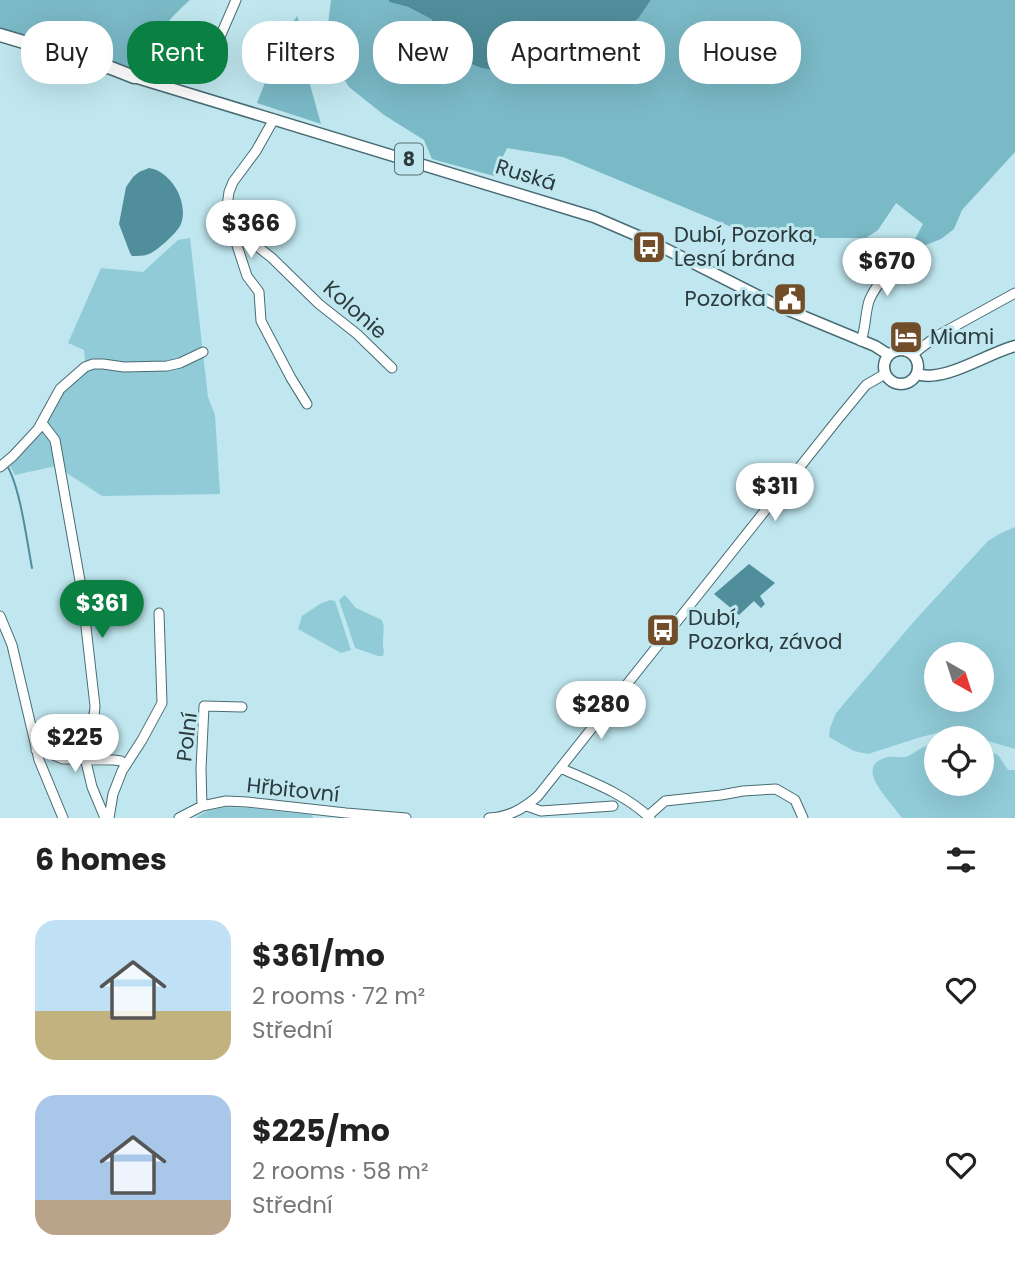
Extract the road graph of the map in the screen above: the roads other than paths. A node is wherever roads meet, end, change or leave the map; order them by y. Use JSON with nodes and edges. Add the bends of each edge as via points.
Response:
{"nodes":[{"id":1,"x":236,"y":0,"type":"edge"},
{"id":2,"x":227,"y":21,"type":"edge"},
{"id":3,"x":0,"y":38,"type":"edge"},
{"id":4,"x":127,"y":75,"type":"edge"},
{"id":5,"x":154,"y":84,"type":"edge"},
{"id":6,"x":274,"y":119,"type":"junction"},
{"id":7,"x":230,"y":225,"type":"junction"},
{"id":8,"x":906,"y":250,"type":"dead end"},
{"id":9,"x":1015,"y":293,"type":"edge"},
{"id":10,"x":861,"y":341,"type":"junction"},
{"id":11,"x":1015,"y":345,"type":"edge"},
{"id":12,"x":204,"y":352,"type":"dead end"},
{"id":13,"x":914,"y":354,"type":"junction"},
{"id":14,"x":889,"y":355,"type":"junction"},
{"id":15,"x":392,"y":368,"type":"dead end"},
{"id":16,"x":885,"y":374,"type":"junction"},
{"id":17,"x":917,"y":374,"type":"junction"},
{"id":18,"x":307,"y":404,"type":"dead end"},
{"id":19,"x":42,"y":423,"type":"junction"},
{"id":20,"x":0,"y":467,"type":"edge"},
{"id":21,"x":159,"y":613,"type":"dead end"},
{"id":22,"x":0,"y":616,"type":"edge"},
{"id":23,"x":242,"y":707,"type":"dead end"},
{"id":24,"x":36,"y":750,"type":"junction"},
{"id":25,"x":86,"y":758,"type":"junction"},
{"id":26,"x":126,"y":765,"type":"junction"},
{"id":27,"x":561,"y":768,"type":"junction"},
{"id":28,"x":202,"y":806,"type":"junction"},
{"id":29,"x":527,"y":806,"type":"junction"},
{"id":30,"x":613,"y":806,"type":"dead end"},
{"id":31,"x":571,"y":813,"type":"edge"},
{"id":32,"x":650,"y":817,"type":"edge"},
{"id":33,"x":63,"y":818,"type":"edge"},
{"id":34,"x":107,"y":818,"type":"edge"},
{"id":35,"x":180,"y":818,"type":"edge"},
{"id":36,"x":406,"y":818,"type":"edge"},
{"id":37,"x":489,"y":818,"type":"edge"},
{"id":38,"x":803,"y":818,"type":"edge"}],
"edges":[{"from":1,"to":2,"type":"street"},
{"from":3,"to":4,"type":"highway","number":"8"},
{"from":5,"to":6,"type":"main road","name":"Ruská","number":"8"},
{"from":6,"to":7,"type":"street","via":[[233,182],[227,206]]},
{"from":6,"to":10,"type":"main road","name":"Ruská","number":"8","via":[[594,217]]},
{"from":7,"to":15,"type":"street","name":"Kolonie"},
{"from":7,"to":18,"type":"street","via":[[247,275],[259,292],[261,321]]},
{"from":8,"to":10,"type":"street","via":[[873,292]]},
{"from":9,"to":13,"type":"street","via":[[937,336]]},
{"from":10,"to":14,"type":"main road","name":"Ruská","number":"8"},
{"from":11,"to":17,"type":"main road","via":[[947,372]]},
{"from":12,"to":19,"type":"street","via":[[167,366],[103,363],[85,367],[60,389]]},
{"from":13,"to":14,"type":"main road","number":"8","via":[[902,349]]},
{"from":13,"to":17,"type":"main road"},
{"from":14,"to":16,"type":"main road"},
{"from":16,"to":17,"type":"main road","via":[[904,384]]},
{"from":16,"to":27,"type":"street","via":[[856,397]]},
{"from":19,"to":20,"type":"street"},
{"from":19,"to":25,"type":"street","via":[[55,440],[82,592],[95,697],[94,719],[82,743]]},
{"from":21,"to":26,"type":"street","via":[[162,703]]},
{"from":22,"to":24,"type":"street","via":[[12,645]]},
{"from":23,"to":28,"type":"street","name":"Polní","via":[[204,706]]},
{"from":24,"to":25,"type":"street","via":[[63,759]]},
{"from":24,"to":33,"type":"street"},
{"from":25,"to":26,"type":"street"},
{"from":25,"to":34,"type":"street","via":[[92,787]]},
{"from":26,"to":34,"type":"street"},
{"from":27,"to":29,"type":"street"},
{"from":27,"to":32,"type":"street","via":[[617,794]]},
{"from":28,"to":35,"type":"street","name":"Hřbitovní"},
{"from":28,"to":36,"type":"street","name":"Hřbitovní","via":[[247,802]]},
{"from":29,"to":31,"type":"street"},
{"from":29,"to":37,"type":"street"},
{"from":30,"to":31,"type":"street"},
{"from":32,"to":38,"type":"street","via":[[665,801],[776,789],[795,800]]}]}
